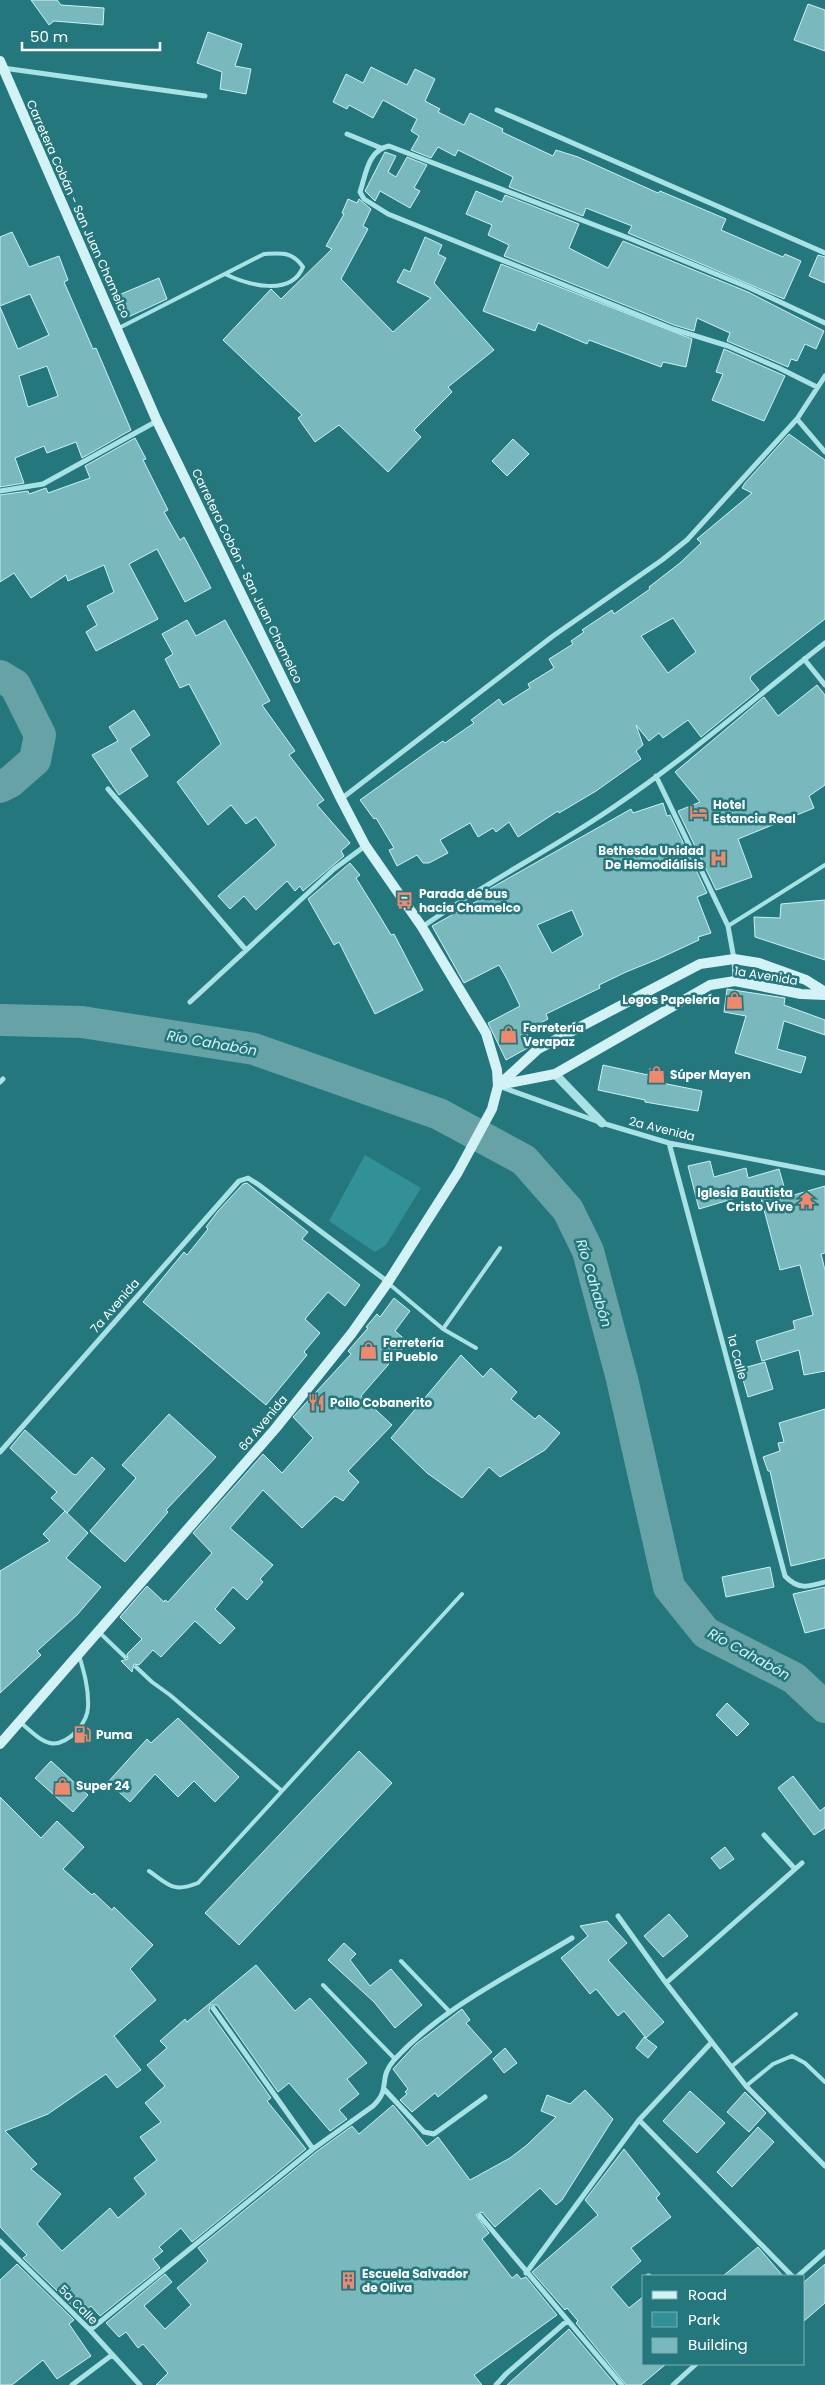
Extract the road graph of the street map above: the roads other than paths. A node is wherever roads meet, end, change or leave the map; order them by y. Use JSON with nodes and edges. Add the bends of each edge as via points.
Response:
{"nodes":[{"id":1,"x":1,"y":64,"type":"edge"},
{"id":2,"x":205,"y":96,"type":"dead end"},
{"id":3,"x":497,"y":110,"type":"dead end"},
{"id":4,"x":347,"y":134,"type":"dead end"},
{"id":5,"x":380,"y":148,"type":"junction"},
{"id":6,"x":825,"y":253,"type":"edge"},
{"id":7,"x":225,"y":274,"type":"junction"},
{"id":8,"x":825,"y":323,"type":"edge"},
{"id":9,"x":117,"y":329,"type":"junction"},
{"id":10,"x":825,"y":376,"type":"edge"},
{"id":11,"x":816,"y":388,"type":"junction"},
{"id":12,"x":797,"y":419,"type":"junction"},
{"id":13,"x":157,"y":421,"type":"junction"},
{"id":14,"x":825,"y":452,"type":"edge"},
{"id":15,"x":0,"y":491,"type":"edge"},
{"id":16,"x":825,"y":643,"type":"edge"},
{"id":17,"x":804,"y":659,"type":"junction"},
{"id":18,"x":825,"y":685,"type":"edge"},
{"id":19,"x":656,"y":776,"type":"junction"},
{"id":20,"x":108,"y":789,"type":"dead end"},
{"id":21,"x":341,"y":799,"type":"junction"},
{"id":22,"x":365,"y":845,"type":"junction"},
{"id":23,"x":825,"y":865,"type":"edge"},
{"id":24,"x":728,"y":926,"type":"junction"},
{"id":25,"x":422,"y":927,"type":"junction"},
{"id":26,"x":246,"y":950,"type":"junction"},
{"id":27,"x":734,"y":959,"type":"junction"},
{"id":28,"x":735,"y":981,"type":"junction"},
{"id":29,"x":825,"y":994,"type":"edge"},
{"id":30,"x":190,"y":1002,"type":"dead end"},
{"id":31,"x":555,"y":1074,"type":"junction"},
{"id":32,"x":498,"y":1086,"type":"junction"},
{"id":33,"x":602,"y":1123,"type":"junction"},
{"id":34,"x":669,"y":1143,"type":"junction"},
{"id":35,"x":825,"y":1173,"type":"edge"},
{"id":36,"x":500,"y":1248,"type":"dead end"},
{"id":37,"x":388,"y":1282,"type":"junction"},
{"id":38,"x":443,"y":1329,"type":"junction"},
{"id":39,"x":476,"y":1348,"type":"dead end"},
{"id":40,"x":0,"y":1452,"type":"edge"},
{"id":41,"x":825,"y":1582,"type":"edge"},
{"id":42,"x":462,"y":1594,"type":"dead end"},
{"id":43,"x":98,"y":1631,"type":"junction"},
{"id":44,"x":79,"y":1654,"type":"junction"},
{"id":45,"x":125,"y":1656,"type":"dead end"},
{"id":46,"x":136,"y":1667,"type":"dead end"},
{"id":47,"x":20,"y":1722,"type":"junction"},
{"id":48,"x":0,"y":1744,"type":"edge"},
{"id":49,"x":282,"y":1791,"type":"junction"},
{"id":50,"x":764,"y":1835,"type":"dead end"},
{"id":51,"x":802,"y":1863,"type":"dead end"},
{"id":52,"x":795,"y":1869,"type":"junction"},
{"id":53,"x":149,"y":1872,"type":"dead end"},
{"id":54,"x":618,"y":1916,"type":"dead end"},
{"id":55,"x":572,"y":1938,"type":"dead end"},
{"id":56,"x":401,"y":1961,"type":"dead end"},
{"id":57,"x":666,"y":1983,"type":"junction"},
{"id":58,"x":323,"y":1985,"type":"dead end"},
{"id":59,"x":212,"y":2008,"type":"dead end"},
{"id":60,"x":449,"y":2011,"type":"junction"},
{"id":61,"x":796,"y":2014,"type":"dead end"},
{"id":62,"x":711,"y":2043,"type":"junction"},
{"id":63,"x":395,"y":2059,"type":"junction"},
{"id":64,"x":731,"y":2068,"type":"junction"},
{"id":65,"x":825,"y":2082,"type":"edge"},
{"id":66,"x":746,"y":2086,"type":"junction"},
{"id":67,"x":385,"y":2090,"type":"junction"},
{"id":68,"x":485,"y":2097,"type":"dead end"},
{"id":69,"x":639,"y":2120,"type":"junction"},
{"id":70,"x":313,"y":2149,"type":"junction"},
{"id":71,"x":825,"y":2166,"type":"edge"},
{"id":72,"x":480,"y":2216,"type":"dead end"},
{"id":73,"x":0,"y":2241,"type":"edge"},
{"id":74,"x":825,"y":2252,"type":"edge"},
{"id":75,"x":526,"y":2273,"type":"junction"},
{"id":76,"x":791,"y":2275,"type":"edge"},
{"id":77,"x":799,"y":2275,"type":"edge"},
{"id":78,"x":567,"y":2321,"type":"junction"},
{"id":79,"x":90,"y":2330,"type":"junction"},
{"id":80,"x":112,"y":2356,"type":"junction"},
{"id":81,"x":695,"y":2365,"type":"edge"},
{"id":82,"x":72,"y":2385,"type":"edge"},
{"id":83,"x":140,"y":2385,"type":"edge"},
{"id":84,"x":496,"y":2385,"type":"edge"},
{"id":85,"x":622,"y":2385,"type":"edge"},
{"id":86,"x":673,"y":2385,"type":"edge"}],
"edges":[{"from":1,"to":2,"type":"street"},
{"from":1,"to":9,"type":"main road","name":"Carretera Cobán - San Juan Chamelco"},
{"from":3,"to":6,"type":"street"},
{"from":4,"to":5,"type":"street"},
{"from":5,"to":8,"type":"street","via":[[389,146],[631,239]]},
{"from":5,"to":11,"type":"street","via":[[373,154],[360,192],[364,199],[388,214],[673,329],[728,346]]},
{"from":7,"to":7,"type":"lane","via":[[264,254],[285,252],[303,267],[299,276],[288,284],[246,284]]},
{"from":7,"to":9,"type":"lane"},
{"from":9,"to":13,"type":"main road","name":"Carretera Cobán - San Juan Chamelco"},
{"from":10,"to":11,"type":"street"},
{"from":11,"to":12,"type":"street"},
{"from":12,"to":14,"type":"street"},
{"from":12,"to":21,"type":"street","via":[[687,540],[553,636]]},
{"from":13,"to":15,"type":"street","via":[[43,484]]},
{"from":13,"to":21,"type":"main road","name":"Carretera Cobán - San Juan Chamelco"},
{"from":16,"to":17,"type":"street"},
{"from":17,"to":18,"type":"street"},
{"from":17,"to":19,"type":"street"},
{"from":19,"to":24,"type":"street"},
{"from":19,"to":25,"type":"street","via":[[565,838]]},
{"from":20,"to":26,"type":"street"},
{"from":21,"to":22,"type":"main road","name":"Carretera Cobán - San Juan Chamelco"},
{"from":22,"to":25,"type":"main road","name":"Carretera Cobán - San Juan Chamelco"},
{"from":22,"to":26,"type":"street","via":[[334,869]]},
{"from":23,"to":24,"type":"lane"},
{"from":24,"to":27,"type":"street"},
{"from":25,"to":32,"type":"main road","name":"Carretera Cobán - San Juan Chamelco","via":[[486,1033],[497,1070]]},
{"from":26,"to":30,"type":"street"},
{"from":27,"to":28,"type":"street"},
{"from":27,"to":29,"type":"main road","name":"1a Avenida","via":[[759,963],[806,980]]},
{"from":27,"to":32,"type":"main road","name":"1a Avenida","via":[[700,964],[538,1049]]},
{"from":28,"to":29,"type":"main road","name":"1a Avenida","via":[[801,994]]},
{"from":28,"to":31,"type":"main road","name":"1a Avenida","via":[[710,985]]},
{"from":31,"to":32,"type":"main road","name":"1a Avenida"},
{"from":31,"to":33,"type":"street"},
{"from":32,"to":33,"type":"street","name":"2a Avenida"},
{"from":32,"to":37,"type":"main road","name":"6a Avenida","via":[[492,1109],[458,1172]]},
{"from":33,"to":34,"type":"street","name":"2a Avenida"},
{"from":34,"to":35,"type":"street","name":"2a Avenida"},
{"from":34,"to":41,"type":"street","name":"1a Calle","via":[[785,1576],[793,1584],[805,1588]]},
{"from":36,"to":38,"type":"lane"},
{"from":37,"to":38,"type":"lane"},
{"from":37,"to":40,"type":"street","name":"7a Avenida","via":[[248,1178],[239,1181]]},
{"from":37,"to":43,"type":"main road","name":"6a Avenida","via":[[352,1333],[275,1429]]},
{"from":38,"to":39,"type":"lane"},
{"from":42,"to":49,"type":"lane"},
{"from":43,"to":44,"type":"main road","name":"6a Avenida"},
{"from":43,"to":45,"type":"lane"},
{"from":44,"to":47,"type":"main road","name":"6a Avenida"},
{"from":44,"to":47,"type":"lane","via":[[87,1687],[88,1710],[82,1726],[65,1742],[53,1745],[40,1739]]},
{"from":46,"to":49,"type":"lane"},
{"from":47,"to":48,"type":"main road","name":"6a Avenida"},
{"from":49,"to":53,"type":"lane","via":[[198,1883],[174,1889]]},
{"from":50,"to":52,"type":"street"},
{"from":51,"to":52,"type":"street"},
{"from":52,"to":57,"type":"street"},
{"from":54,"to":57,"type":"street"},
{"from":55,"to":60,"type":"street"},
{"from":56,"to":60,"type":"lane"},
{"from":57,"to":62,"type":"street"},
{"from":58,"to":63,"type":"lane"},
{"from":59,"to":70,"type":"street"},
{"from":60,"to":63,"type":"street"},
{"from":61,"to":64,"type":"lane"},
{"from":62,"to":64,"type":"street"},
{"from":62,"to":69,"type":"street"},
{"from":63,"to":67,"type":"street","via":[[385,2072]]},
{"from":64,"to":66,"type":"street"},
{"from":65,"to":66,"type":"lane","via":[[805,2063],[792,2056],[773,2064]]},
{"from":66,"to":71,"type":"street"},
{"from":67,"to":68,"type":"street","via":[[429,2134],[434,2134]]},
{"from":67,"to":70,"type":"street","via":[[373,2106]]},
{"from":69,"to":75,"type":"street"},
{"from":69,"to":76,"type":"street"},
{"from":70,"to":79,"type":"street"},
{"from":72,"to":75,"type":"street"},
{"from":73,"to":79,"type":"street","name":"5a Calle"},
{"from":74,"to":77,"type":"street"},
{"from":75,"to":78,"type":"street"},
{"from":78,"to":84,"type":"street"},
{"from":78,"to":85,"type":"street"},
{"from":79,"to":80,"type":"street","name":"5a Calle"},
{"from":80,"to":82,"type":"street"},
{"from":80,"to":83,"type":"street","name":"5a Calle"},
{"from":81,"to":86,"type":"street"}]}
